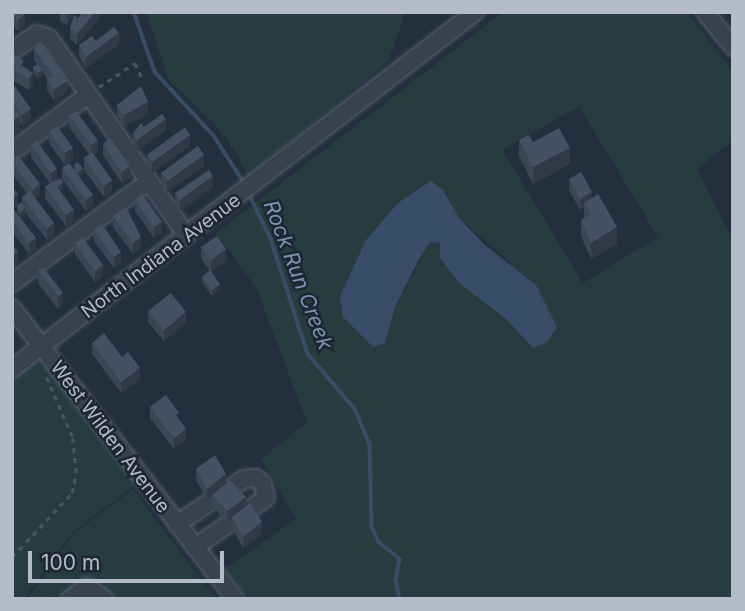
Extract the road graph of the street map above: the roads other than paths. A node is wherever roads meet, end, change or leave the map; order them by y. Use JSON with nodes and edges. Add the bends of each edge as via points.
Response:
{"nodes":[{"id":1,"x":475,"y":12,"type":"edge"},
{"id":2,"x":705,"y":12,"type":"edge"},
{"id":3,"x":733,"y":47,"type":"edge"},
{"id":4,"x":12,"y":51,"type":"edge"},
{"id":5,"x":88,"y":95,"type":"junction"},
{"id":6,"x":12,"y":152,"type":"edge"},
{"id":7,"x":148,"y":182,"type":"junction"},
{"id":8,"x":187,"y":236,"type":"junction"},
{"id":9,"x":12,"y":283,"type":"edge"},
{"id":10,"x":12,"y":308,"type":"edge"},
{"id":11,"x":37,"y":350,"type":"junction"},
{"id":12,"x":12,"y":369,"type":"edge"},
{"id":13,"x":177,"y":524,"type":"junction"},
{"id":14,"x":195,"y":547,"type":"junction"},
{"id":15,"x":71,"y":599,"type":"edge"},
{"id":16,"x":104,"y":599,"type":"edge"},
{"id":17,"x":234,"y":599,"type":"edge"}],
"edges":[{"from":1,"to":8,"type":"street","name":"North Indiana Avenue"},
{"from":2,"to":3,"type":"street"},
{"from":4,"to":5,"type":"street","via":[[43,34]]},
{"from":5,"to":6,"type":"street"},
{"from":5,"to":7,"type":"street"},
{"from":7,"to":8,"type":"street"},
{"from":7,"to":9,"type":"street"},
{"from":8,"to":11,"type":"street","name":"North Indiana Avenue"},
{"from":10,"to":11,"type":"street","name":"West Wilden Avenue"},
{"from":11,"to":12,"type":"street","name":"North Indiana Avenue"},
{"from":11,"to":13,"type":"street","name":"West Wilden Avenue"},
{"from":13,"to":14,"type":"street","name":"West Wilden Avenue"},
{"from":13,"to":14,"type":"street","via":[[244,479],[256,478],[263,484],[266,498]]},
{"from":14,"to":17,"type":"street","name":"West Wilden Avenue"},
{"from":15,"to":16,"type":"street","via":[[87,587]]}]}
